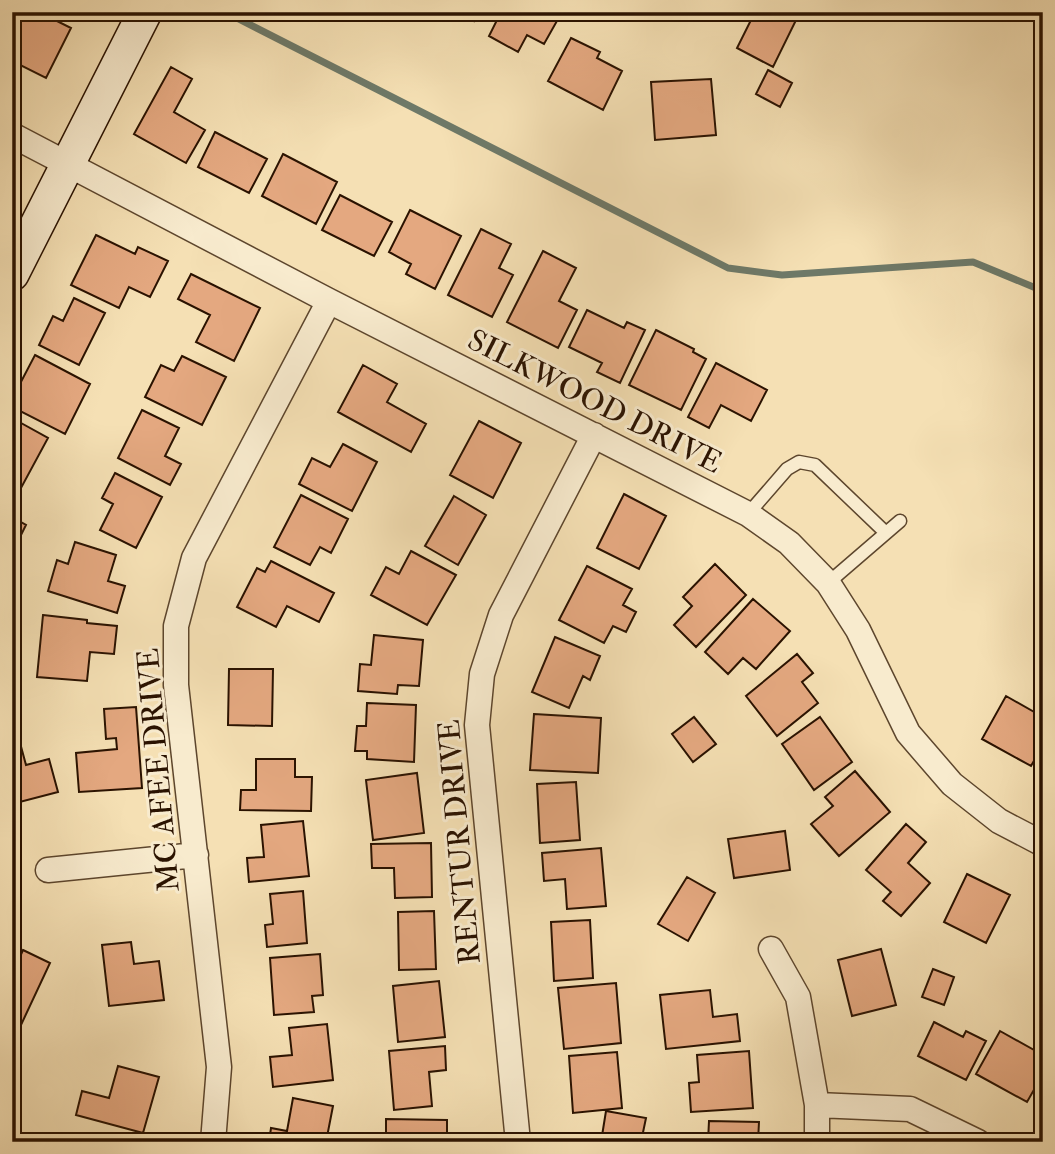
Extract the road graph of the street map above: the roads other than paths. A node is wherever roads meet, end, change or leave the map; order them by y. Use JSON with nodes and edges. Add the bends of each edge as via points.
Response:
{"nodes":[{"id":1,"x":145,"y":12,"type":"edge"},
{"id":2,"x":12,"y":135,"type":"edge"},
{"id":3,"x":69,"y":164,"type":"junction"},
{"id":4,"x":12,"y":274,"type":"edge"},
{"id":5,"x":329,"y":301,"type":"junction"},
{"id":6,"x":594,"y":435,"type":"junction"},
{"id":7,"x":748,"y":514,"type":"junction"},
{"id":8,"x":901,"y":521,"type":"dead end"},
{"id":9,"x":886,"y":533,"type":"junction"},
{"id":10,"x":828,"y":583,"type":"junction"},
{"id":11,"x":1043,"y":844,"type":"edge"},
{"id":12,"x":196,"y":855,"type":"junction"},
{"id":13,"x":48,"y":870,"type":"dead end"},
{"id":14,"x":771,"y":949,"type":"dead end"},
{"id":15,"x":817,"y":1105,"type":"junction"},
{"id":16,"x":213,"y":1142,"type":"edge"},
{"id":17,"x":518,"y":1142,"type":"edge"},
{"id":18,"x":817,"y":1142,"type":"edge"},
{"id":19,"x":978,"y":1142,"type":"edge"}],
"edges":[{"from":1,"to":3,"type":"street"},
{"from":2,"to":3,"type":"street","name":"SILKWOOD DRIVE"},
{"from":3,"to":4,"type":"street"},
{"from":3,"to":5,"type":"street","name":"SILKWOOD DRIVE"},
{"from":5,"to":6,"type":"street","name":"SILKWOOD DRIVE"},
{"from":5,"to":12,"type":"street","name":"MC AFEE DRIVE","via":[[194,558],[176,626],[176,685]]},
{"from":6,"to":7,"type":"street","name":"SILKWOOD DRIVE"},
{"from":6,"to":17,"type":"street","name":"RENTUR DRIVE","via":[[501,615],[482,674],[477,725]]},
{"from":7,"to":9,"type":"lane","via":[[786,468],[799,462],[815,465]]},
{"from":7,"to":10,"type":"street","name":"SILKWOOD DRIVE","via":[[789,543]]},
{"from":8,"to":9,"type":"lane"},
{"from":9,"to":10,"type":"lane"},
{"from":10,"to":11,"type":"street","name":"SILKWOOD DRIVE","via":[[858,631],[908,733],[952,784],[999,821]]},
{"from":12,"to":13,"type":"street"},
{"from":12,"to":16,"type":"street","name":"MC AFEE DRIVE","via":[[219,1068]]},
{"from":14,"to":15,"type":"street","via":[[798,997]]},
{"from":15,"to":18,"type":"street"},
{"from":15,"to":19,"type":"street","via":[[910,1109]]}]}
